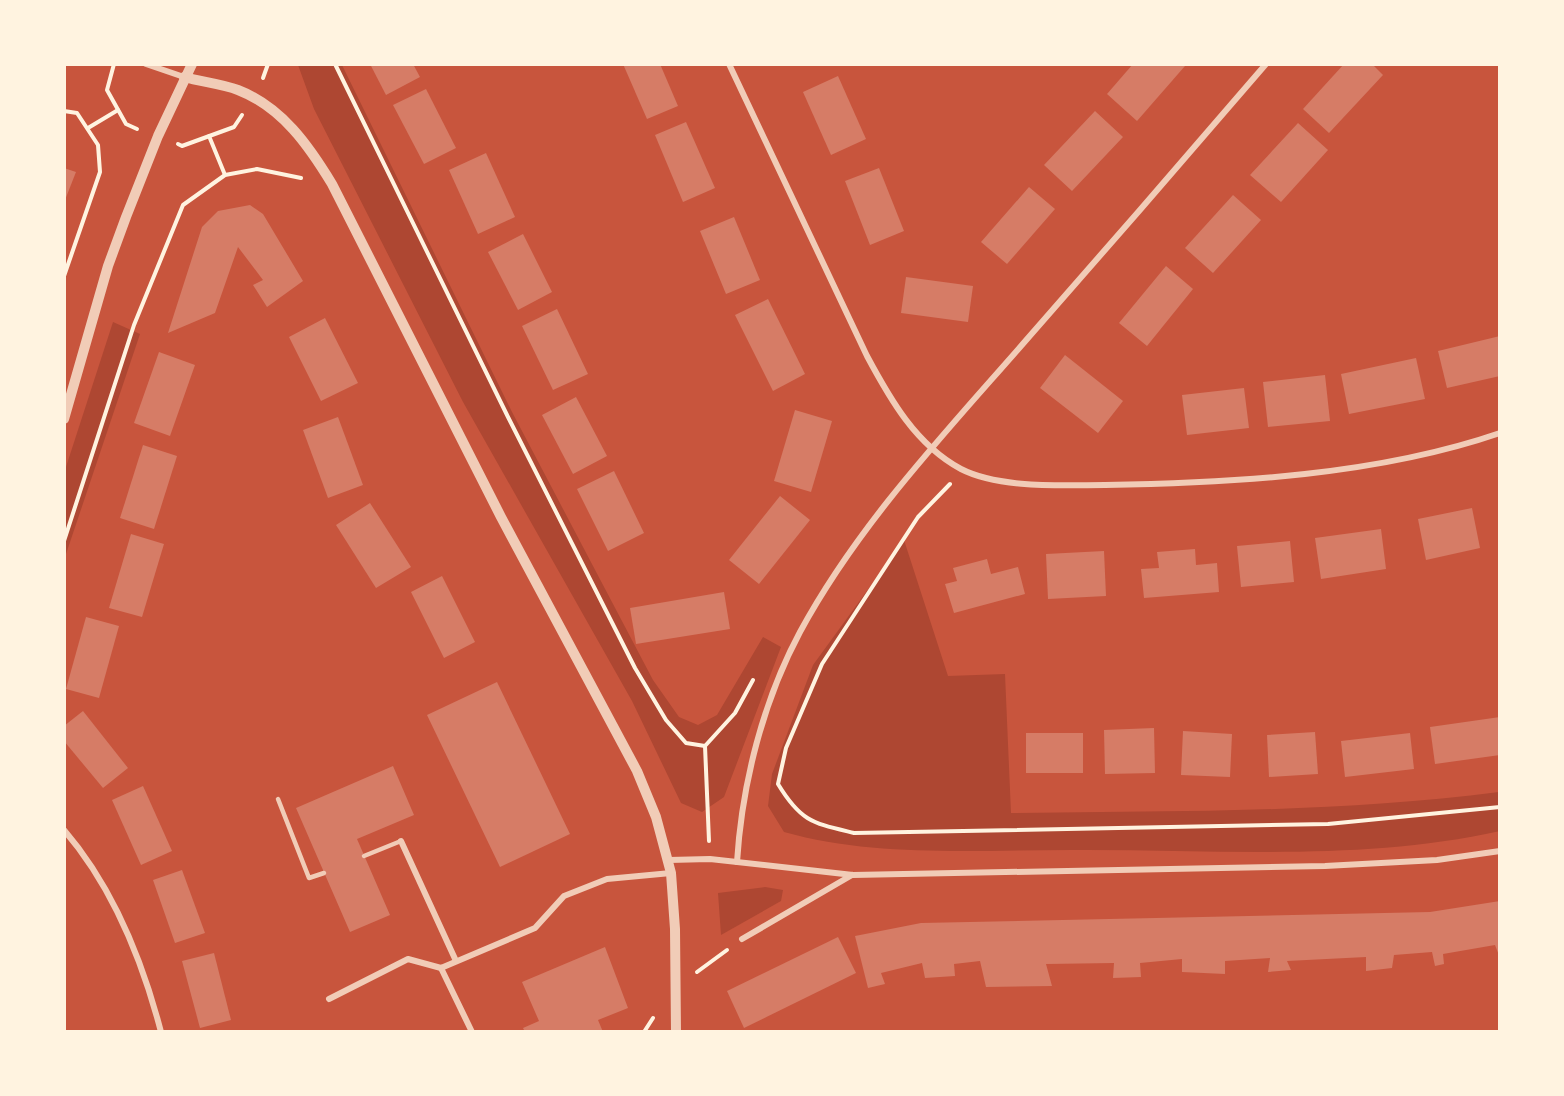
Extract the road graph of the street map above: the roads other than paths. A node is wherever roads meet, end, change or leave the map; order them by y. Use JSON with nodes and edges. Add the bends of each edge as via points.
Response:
{"nodes":[{"id":1,"x":146,"y":64,"type":"edge"},
{"id":2,"x":192,"y":64,"type":"edge"},
{"id":3,"x":729,"y":64,"type":"edge"},
{"id":4,"x":1266,"y":64,"type":"edge"},
{"id":5,"x":184,"y":78,"type":"junction"},
{"id":6,"x":64,"y":419,"type":"edge"},
{"id":7,"x":1500,"y":433,"type":"edge"},
{"id":8,"x":932,"y":448,"type":"junction"},
{"id":9,"x":278,"y":799,"type":"dead end"},
{"id":10,"x":64,"y":830,"type":"edge"},
{"id":11,"x":400,"y":841,"type":"joint"},
{"id":12,"x":1500,"y":851,"type":"edge"},
{"id":13,"x":364,"y":856,"type":"dead end"},
{"id":14,"x":669,"y":860,"type":"junction"},
{"id":15,"x":737,"y":862,"type":"junction"},
{"id":16,"x":324,"y":873,"type":"dead end"},
{"id":17,"x":671,"y":873,"type":"junction"},
{"id":18,"x":853,"y":875,"type":"junction"},
{"id":19,"x":742,"y":939,"type":"road end"},
{"id":20,"x":456,"y":961,"type":"junction"},
{"id":21,"x":441,"y":968,"type":"junction"},
{"id":22,"x":328,"y":999,"type":"dead end"},
{"id":23,"x":161,"y":1032,"type":"edge"},
{"id":24,"x":472,"y":1032,"type":"edge"},
{"id":25,"x":676,"y":1032,"type":"edge"}],
"edges":[{"from":1,"to":5,"type":"street"},
{"from":2,"to":5,"type":"street"},
{"from":3,"to":8,"type":"street","via":[[867,356],[891,400]]},
{"from":4,"to":8,"type":"street"},
{"from":5,"to":6,"type":"street","via":[[108,266]]},
{"from":5,"to":14,"type":"street","via":[[237,90],[271,109],[310,148],[638,771]]},
{"from":7,"to":8,"type":"street","via":[[1396,459],[1278,477],[1169,484],[1050,486],[996,479],[963,470]]},
{"from":8,"to":15,"type":"street","via":[[842,562],[799,633],[754,752],[739,823]]},
{"from":9,"to":16,"type":"lane","via":[[309,878]]},
{"from":10,"to":23,"type":"street","via":[[99,880],[128,933],[148,980]]},
{"from":11,"to":13,"type":"lane"},
{"from":11,"to":20,"type":"street"},
{"from":12,"to":18,"type":"street","via":[[1437,860],[1325,866]]},
{"from":14,"to":15,"type":"street"},
{"from":14,"to":17,"type":"street"},
{"from":15,"to":18,"type":"street"},
{"from":17,"to":20,"type":"street","via":[[607,879],[564,896],[535,927]]},
{"from":17,"to":25,"type":"street"},
{"from":18,"to":19,"type":"street"},
{"from":20,"to":21,"type":"street"},
{"from":21,"to":22,"type":"street","via":[[408,959]]},
{"from":21,"to":24,"type":"street"}]}
